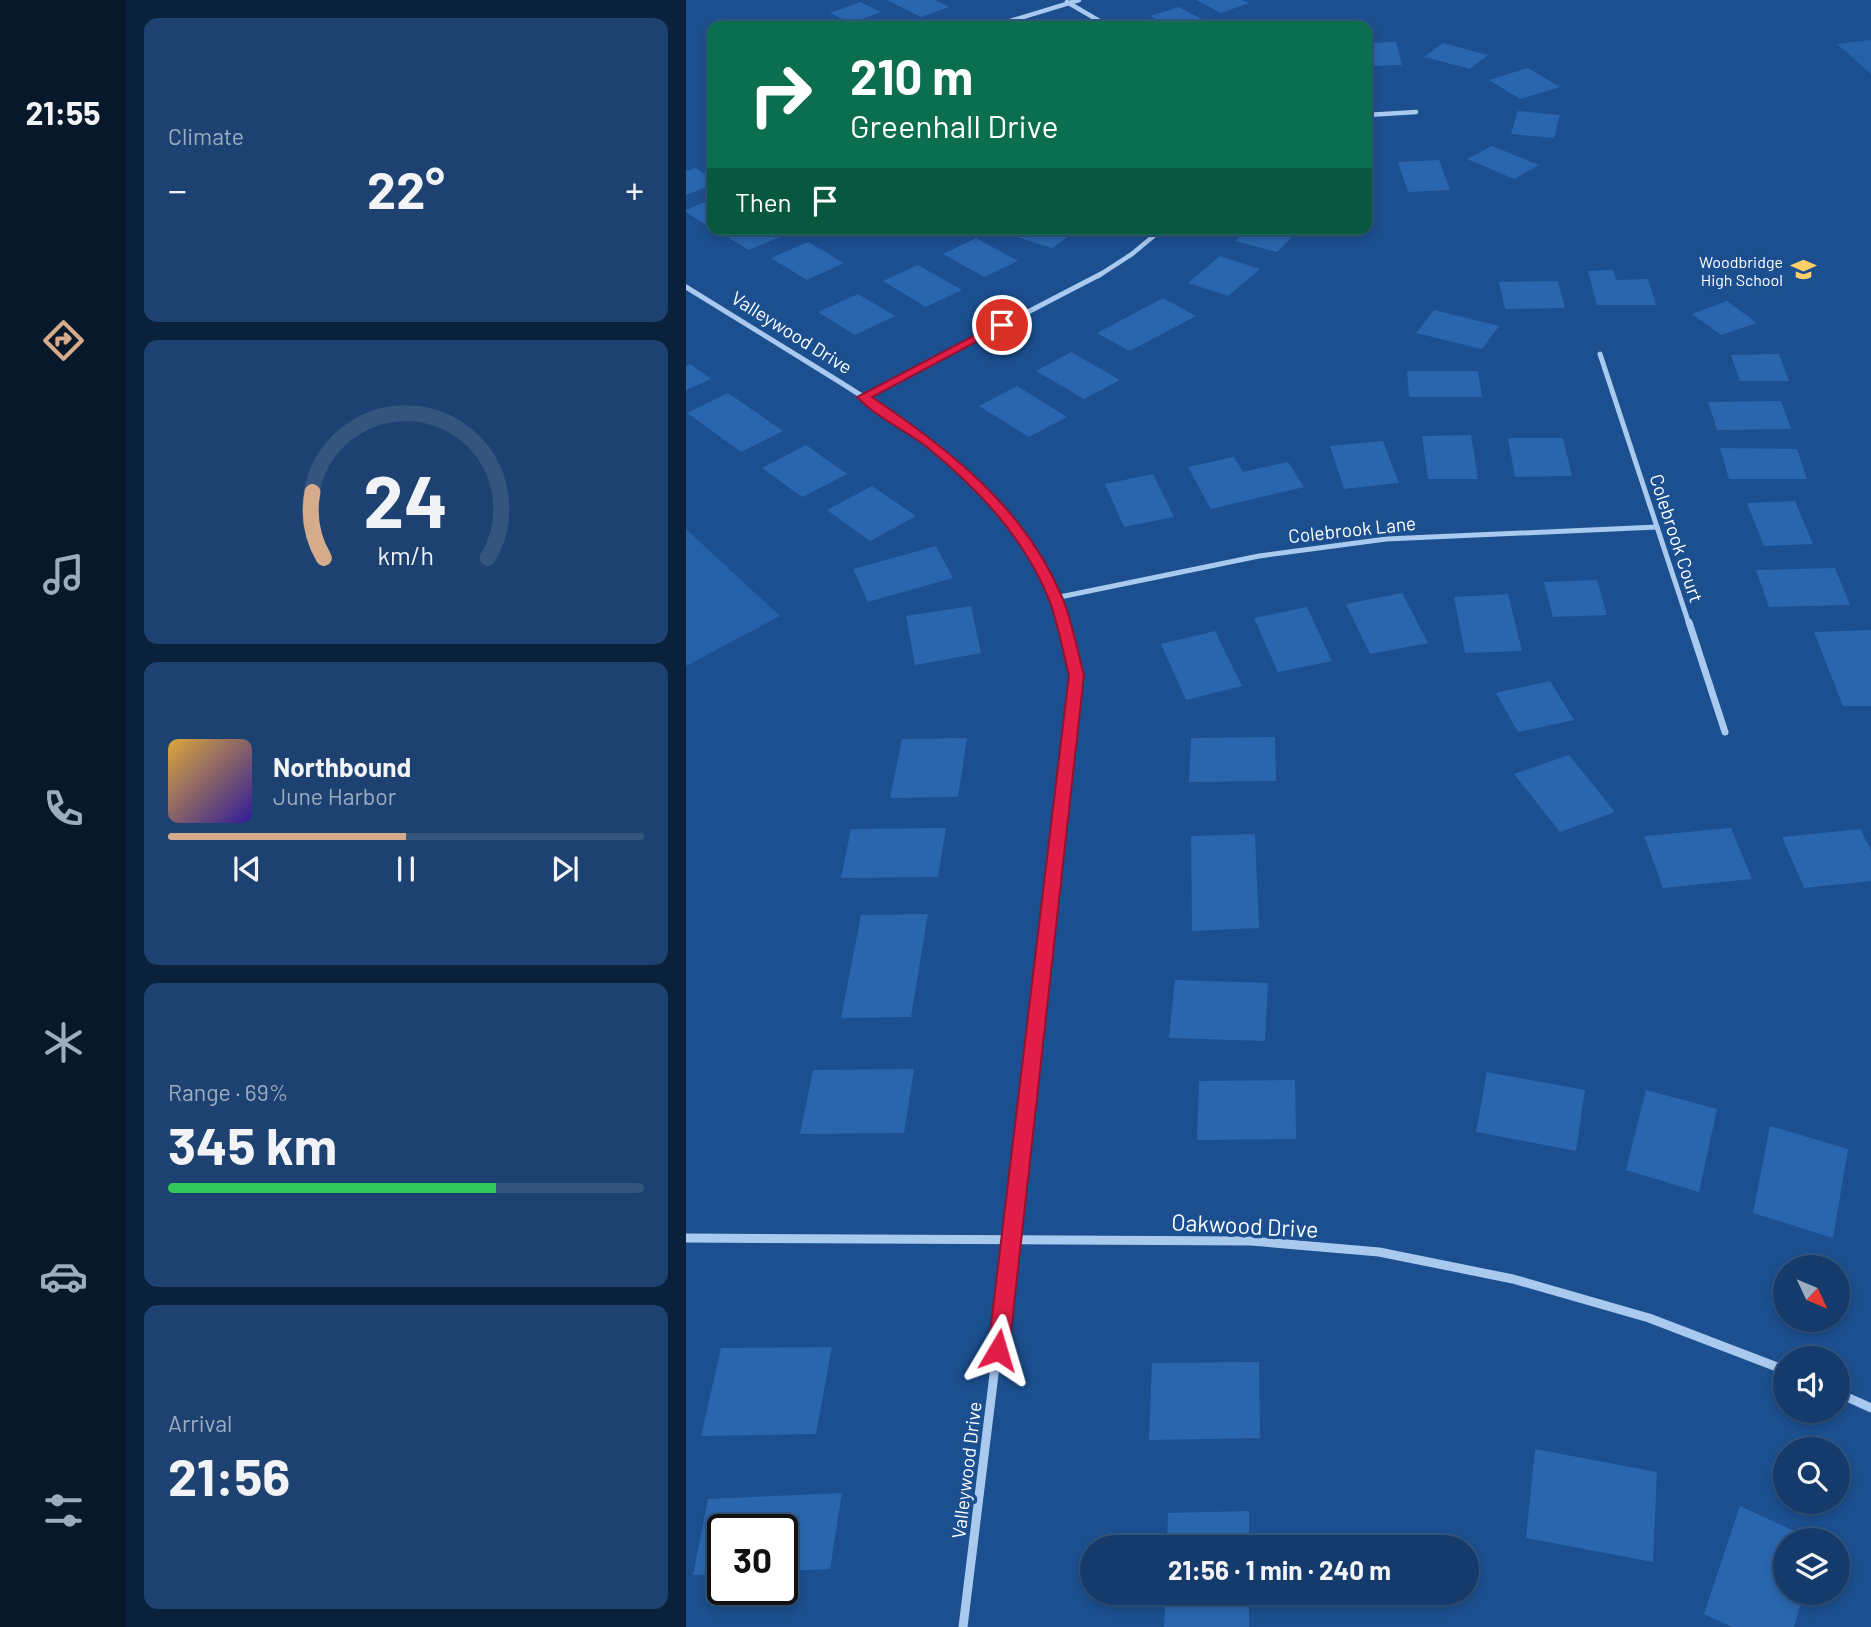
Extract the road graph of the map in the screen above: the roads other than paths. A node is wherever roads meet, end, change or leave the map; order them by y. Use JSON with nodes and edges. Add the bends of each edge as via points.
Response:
{"nodes":[{"id":1,"x":1063,"y":0,"type":"edge"},
{"id":2,"x":1079,"y":0,"type":"edge"},
{"id":3,"x":1069,"y":3,"type":"junction"},
{"id":4,"x":1010,"y":21,"type":"edge"},
{"id":5,"x":1100,"y":21,"type":"edge"},
{"id":6,"x":1416,"y":112,"type":"dead end"},
{"id":7,"x":1372,"y":115,"type":"edge"},
{"id":8,"x":1155,"y":235,"type":"edge"},
{"id":9,"x":686,"y":286,"type":"edge"},
{"id":10,"x":1600,"y":354,"type":"dead end"},
{"id":11,"x":864,"y":397,"type":"junction"},
{"id":12,"x":1657,"y":527,"type":"junction"},
{"id":13,"x":1055,"y":598,"type":"junction"},
{"id":14,"x":1725,"y":732,"type":"dead end"},
{"id":15,"x":686,"y":1238,"type":"edge"},
{"id":16,"x":1012,"y":1239,"type":"junction"},
{"id":17,"x":1773,"y":1365,"type":"edge"},
{"id":18,"x":1850,"y":1398,"type":"edge"},
{"id":19,"x":1871,"y":1408,"type":"edge"},
{"id":20,"x":963,"y":1627,"type":"edge"}],
"edges":[{"from":1,"to":3,"type":"street"},
{"from":2,"to":3,"type":"street"},
{"from":3,"to":4,"type":"street"},
{"from":3,"to":5,"type":"street"},
{"from":6,"to":7,"type":"street"},
{"from":8,"to":11,"type":"street","via":[[1094,278]]},
{"from":9,"to":11,"type":"street","name":"Valleywood Drive"},
{"from":10,"to":12,"type":"street","name":"Colebrook Court"},
{"from":11,"to":13,"type":"street","name":"Valleywood Drive","via":[[969,475],[1006,514]]},
{"from":12,"to":13,"type":"street","name":"Colebrook Lane","via":[[1386,539],[1259,556]]},
{"from":12,"to":14,"type":"street","name":"Colebrook Court"},
{"from":13,"to":16,"type":"street","name":"Valleywood Drive","via":[[1076,675]]},
{"from":15,"to":16,"type":"street","name":"Oakwood Drive"},
{"from":16,"to":17,"type":"street","name":"Oakwood Drive","via":[[1251,1241],[1380,1252],[1513,1279],[1637,1314]]},
{"from":16,"to":20,"type":"street","name":"Valleywood Drive"},
{"from":18,"to":19,"type":"street"}]}
